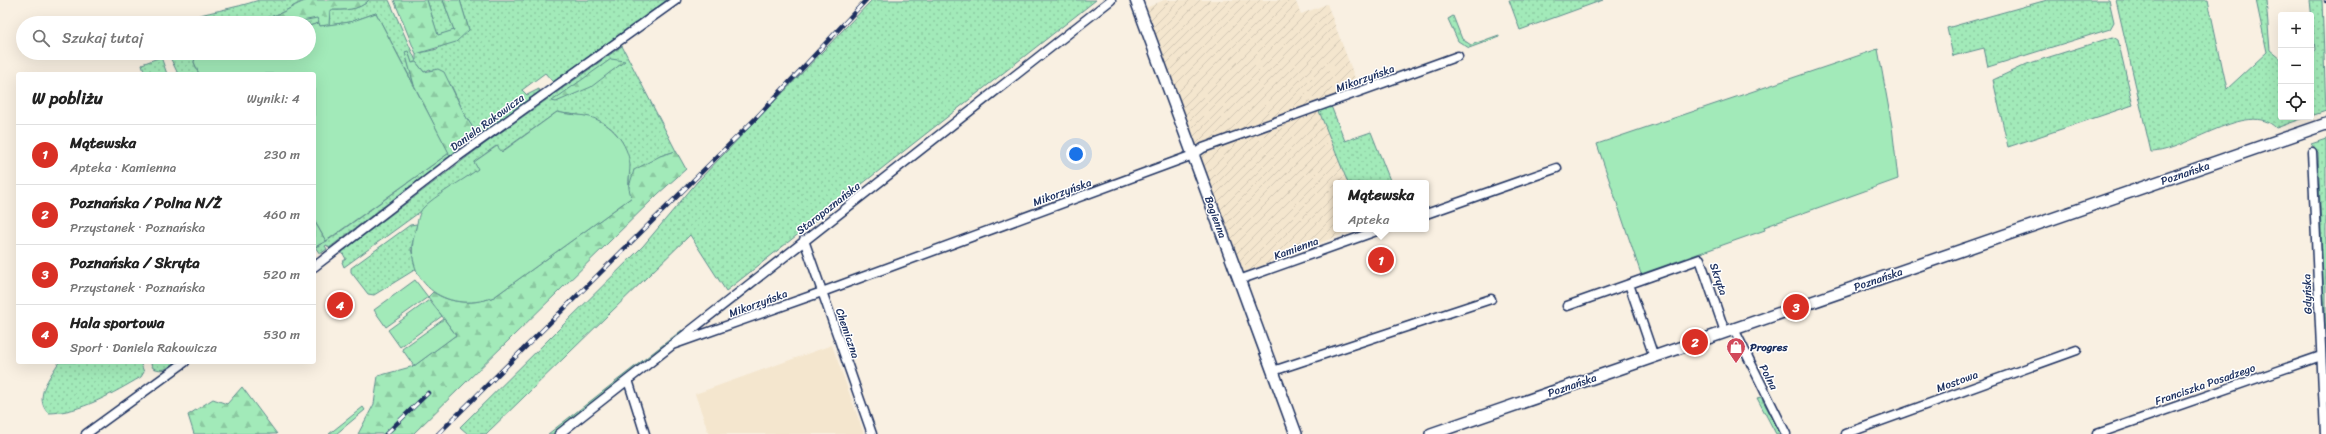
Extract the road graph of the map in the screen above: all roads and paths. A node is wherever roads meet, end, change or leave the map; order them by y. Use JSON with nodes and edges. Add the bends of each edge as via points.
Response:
{"nodes":[{"id":1,"x":676,"y":0,"type":"edge"},
{"id":2,"x":1111,"y":0,"type":"edge"},
{"id":3,"x":1136,"y":0,"type":"edge"},
{"id":4,"x":1458,"y":56,"type":"dead end"},
{"id":5,"x":2326,"y":124,"type":"edge"},
{"id":6,"x":2312,"y":152,"type":"dead end"},
{"id":7,"x":1193,"y":155,"type":"junction"},
{"id":8,"x":1557,"y":168,"type":"dead end"},
{"id":9,"x":1429,"y":213,"type":"edge"},
{"id":10,"x":1374,"y":232,"type":"edge"},
{"id":11,"x":804,"y":240,"type":"junction"},
{"id":12,"x":316,"y":265,"type":"edge"},
{"id":13,"x":1240,"y":280,"type":"junction"},
{"id":14,"x":1629,"y":284,"type":"junction"},
{"id":15,"x":822,"y":292,"type":"junction"},
{"id":16,"x":1492,"y":299,"type":"dead end"},
{"id":17,"x":1567,"y":306,"type":"dead end"},
{"id":18,"x":706,"y":318,"type":"junction"},
{"id":19,"x":1730,"y":330,"type":"junction"},
{"id":20,"x":713,"y":331,"type":"junction"},
{"id":21,"x":672,"y":345,"type":"junction"},
{"id":22,"x":2077,"y":350,"type":"dead end"},
{"id":23,"x":2321,"y":356,"type":"junction"},
{"id":24,"x":1654,"y":357,"type":"junction"},
{"id":25,"x":182,"y":364,"type":"edge"},
{"id":26,"x":1273,"y":371,"type":"junction"},
{"id":27,"x":628,"y":380,"type":"junction"},
{"id":28,"x":86,"y":434,"type":"edge"},
{"id":29,"x":558,"y":434,"type":"edge"},
{"id":30,"x":645,"y":434,"type":"edge"},
{"id":31,"x":872,"y":434,"type":"edge"},
{"id":32,"x":1296,"y":434,"type":"edge"},
{"id":33,"x":1431,"y":434,"type":"edge"},
{"id":34,"x":1786,"y":434,"type":"edge"},
{"id":35,"x":1844,"y":434,"type":"edge"},
{"id":36,"x":2097,"y":434,"type":"edge"},
{"id":37,"x":2325,"y":434,"type":"edge"}],
"edges":[{"from":1,"to":12,"type":"street","name":"Daniela Rakowicza","via":[[457,157]]},
{"from":2,"to":11,"type":"street","name":"Staropoznańska"},
{"from":3,"to":7,"type":"main road","name":"Bagienna"},
{"from":4,"to":7,"type":"street","name":"Mikorzyńska","via":[[1203,148]]},
{"from":5,"to":19,"type":"main road","name":"Poznańska"},
{"from":6,"to":23,"type":"street","name":"Gdyńska"},
{"from":7,"to":13,"type":"main road","name":"Bagienna"},
{"from":7,"to":15,"type":"street","name":"Mikorzyńska"},
{"from":8,"to":9,"type":"street"},
{"from":10,"to":13,"type":"street","name":"Kamienna"},
{"from":11,"to":15,"type":"street","name":"Chemiczna"},
{"from":11,"to":18,"type":"street","name":"Staropoznańska"},
{"from":13,"to":26,"type":"main road","name":"Bagienna"},
{"from":14,"to":17,"type":"street","name":"Skryta"},
{"from":14,"to":19,"type":"street","name":"Skryta","via":[[1700,259]]},
{"from":14,"to":24,"type":"street"},
{"from":15,"to":20,"type":"street","name":"Mikorzyńska"},
{"from":15,"to":31,"type":"street","name":"Chemiczna"},
{"from":16,"to":26,"type":"street"},
{"from":18,"to":20,"type":"street"},
{"from":18,"to":21,"type":"street","name":"Staropoznańska"},
{"from":19,"to":24,"type":"main road","name":"Poznańska"},
{"from":19,"to":34,"type":"street","name":"Polna"},
{"from":20,"to":21,"type":"street","name":"Mikorzyńska"},
{"from":21,"to":27,"type":"street","name":"Staropoznańska"},
{"from":22,"to":35,"type":"street","name":"Mostowa"},
{"from":23,"to":36,"type":"street","name":"Franciszka Posadzego"},
{"from":23,"to":37,"type":"street","name":"Gdyńska"},
{"from":24,"to":33,"type":"main road","name":"Poznańska"},
{"from":25,"to":28,"type":"street"},
{"from":26,"to":32,"type":"main road","name":"Bagienna"},
{"from":27,"to":29,"type":"street","name":"Staropoznańska"},
{"from":27,"to":30,"type":"street"}]}
